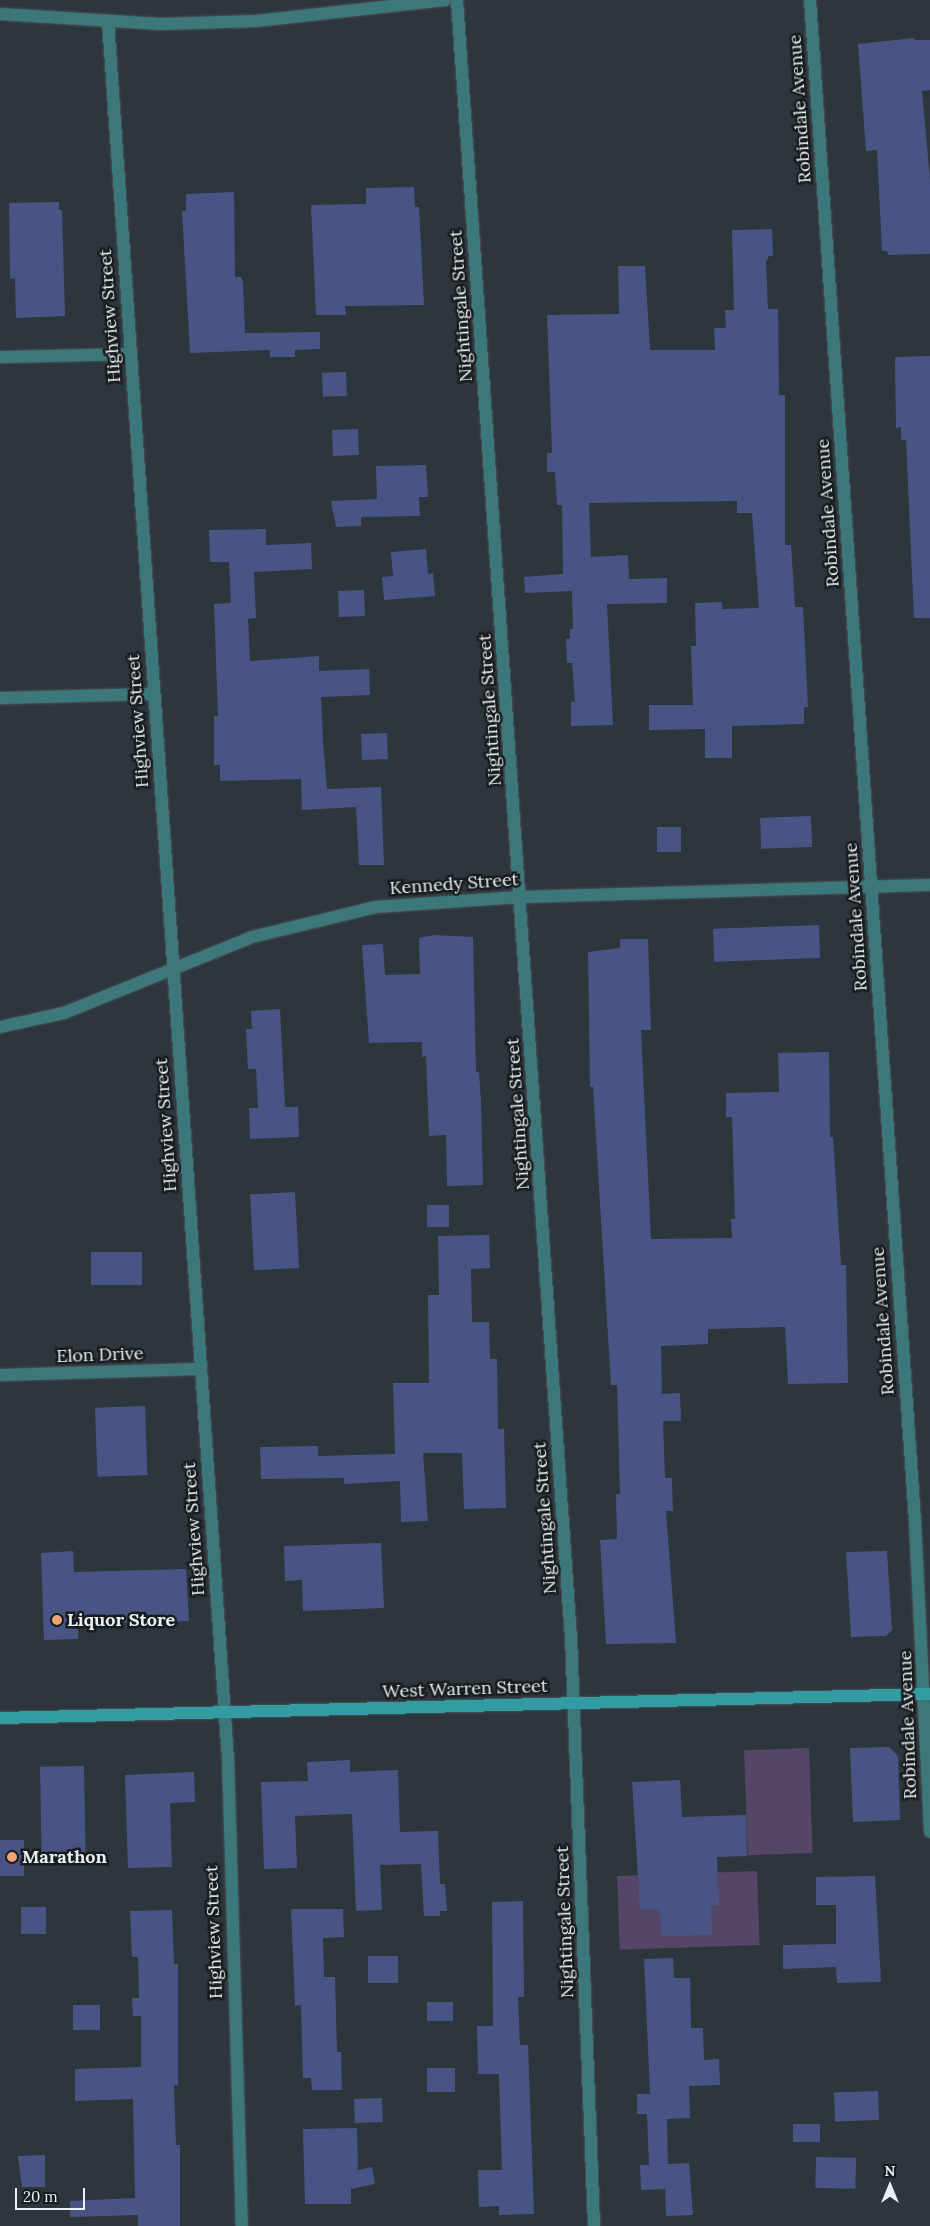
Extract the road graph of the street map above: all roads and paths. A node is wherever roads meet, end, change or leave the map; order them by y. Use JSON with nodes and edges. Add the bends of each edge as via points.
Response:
{"nodes":[{"id":1,"x":445,"y":0,"type":"edge"},
{"id":2,"x":457,"y":0,"type":"edge"},
{"id":3,"x":810,"y":0,"type":"edge"},
{"id":4,"x":0,"y":14,"type":"edge"},
{"id":5,"x":108,"y":22,"type":"junction"},
{"id":6,"x":130,"y":354,"type":"junction"},
{"id":7,"x":0,"y":357,"type":"edge"},
{"id":8,"x":154,"y":694,"type":"junction"},
{"id":9,"x":0,"y":698,"type":"edge"},
{"id":10,"x":930,"y":885,"type":"edge"},
{"id":11,"x":871,"y":887,"type":"junction"},
{"id":12,"x":520,"y":897,"type":"junction"},
{"id":13,"x":173,"y":969,"type":"junction"},
{"id":14,"x":0,"y":1027,"type":"edge"},
{"id":15,"x":201,"y":1369,"type":"junction"},
{"id":16,"x":0,"y":1375,"type":"edge"},
{"id":17,"x":928,"y":1694,"type":"edge"},
{"id":18,"x":573,"y":1703,"type":"junction"},
{"id":19,"x":223,"y":1713,"type":"junction"},
{"id":20,"x":0,"y":1718,"type":"edge"},
{"id":21,"x":930,"y":1832,"type":"edge"},
{"id":22,"x":242,"y":2226,"type":"edge"},
{"id":23,"x":594,"y":2226,"type":"edge"}],
"edges":[{"from":1,"to":5,"type":"street","via":[[256,21]]},
{"from":2,"to":12,"type":"street","name":"Nightingale Street"},
{"from":3,"to":11,"type":"street","name":"Robindale Avenue"},
{"from":4,"to":5,"type":"street"},
{"from":5,"to":6,"type":"street","name":"Highview Street"},
{"from":6,"to":7,"type":"street"},
{"from":6,"to":8,"type":"street","name":"Highview Street"},
{"from":8,"to":9,"type":"street"},
{"from":8,"to":13,"type":"street","name":"Highview Street"},
{"from":10,"to":11,"type":"street","name":"Kennedy Street"},
{"from":11,"to":12,"type":"street","name":"Kennedy Street"},
{"from":11,"to":17,"type":"street","name":"Robindale Avenue"},
{"from":12,"to":13,"type":"street","name":"Kennedy Street","via":[[417,903],[336,915],[252,937]]},
{"from":12,"to":18,"type":"street","name":"Nightingale Street"},
{"from":13,"to":14,"type":"street","name":"Kennedy Street","via":[[64,1013]]},
{"from":13,"to":15,"type":"street","name":"Highview Street"},
{"from":15,"to":16,"type":"street","name":"Elon Drive"},
{"from":15,"to":19,"type":"street","name":"Highview Street"},
{"from":17,"to":18,"type":"main road","name":"West Warren Street"},
{"from":17,"to":21,"type":"street","name":"Robindale Avenue"},
{"from":18,"to":19,"type":"main road","name":"West Warren Street"},
{"from":18,"to":23,"type":"street","name":"Nightingale Street"},
{"from":19,"to":20,"type":"main road","name":"West Warren Street"},
{"from":19,"to":22,"type":"street","name":"Highview Street","via":[[228,1758]]}]}
